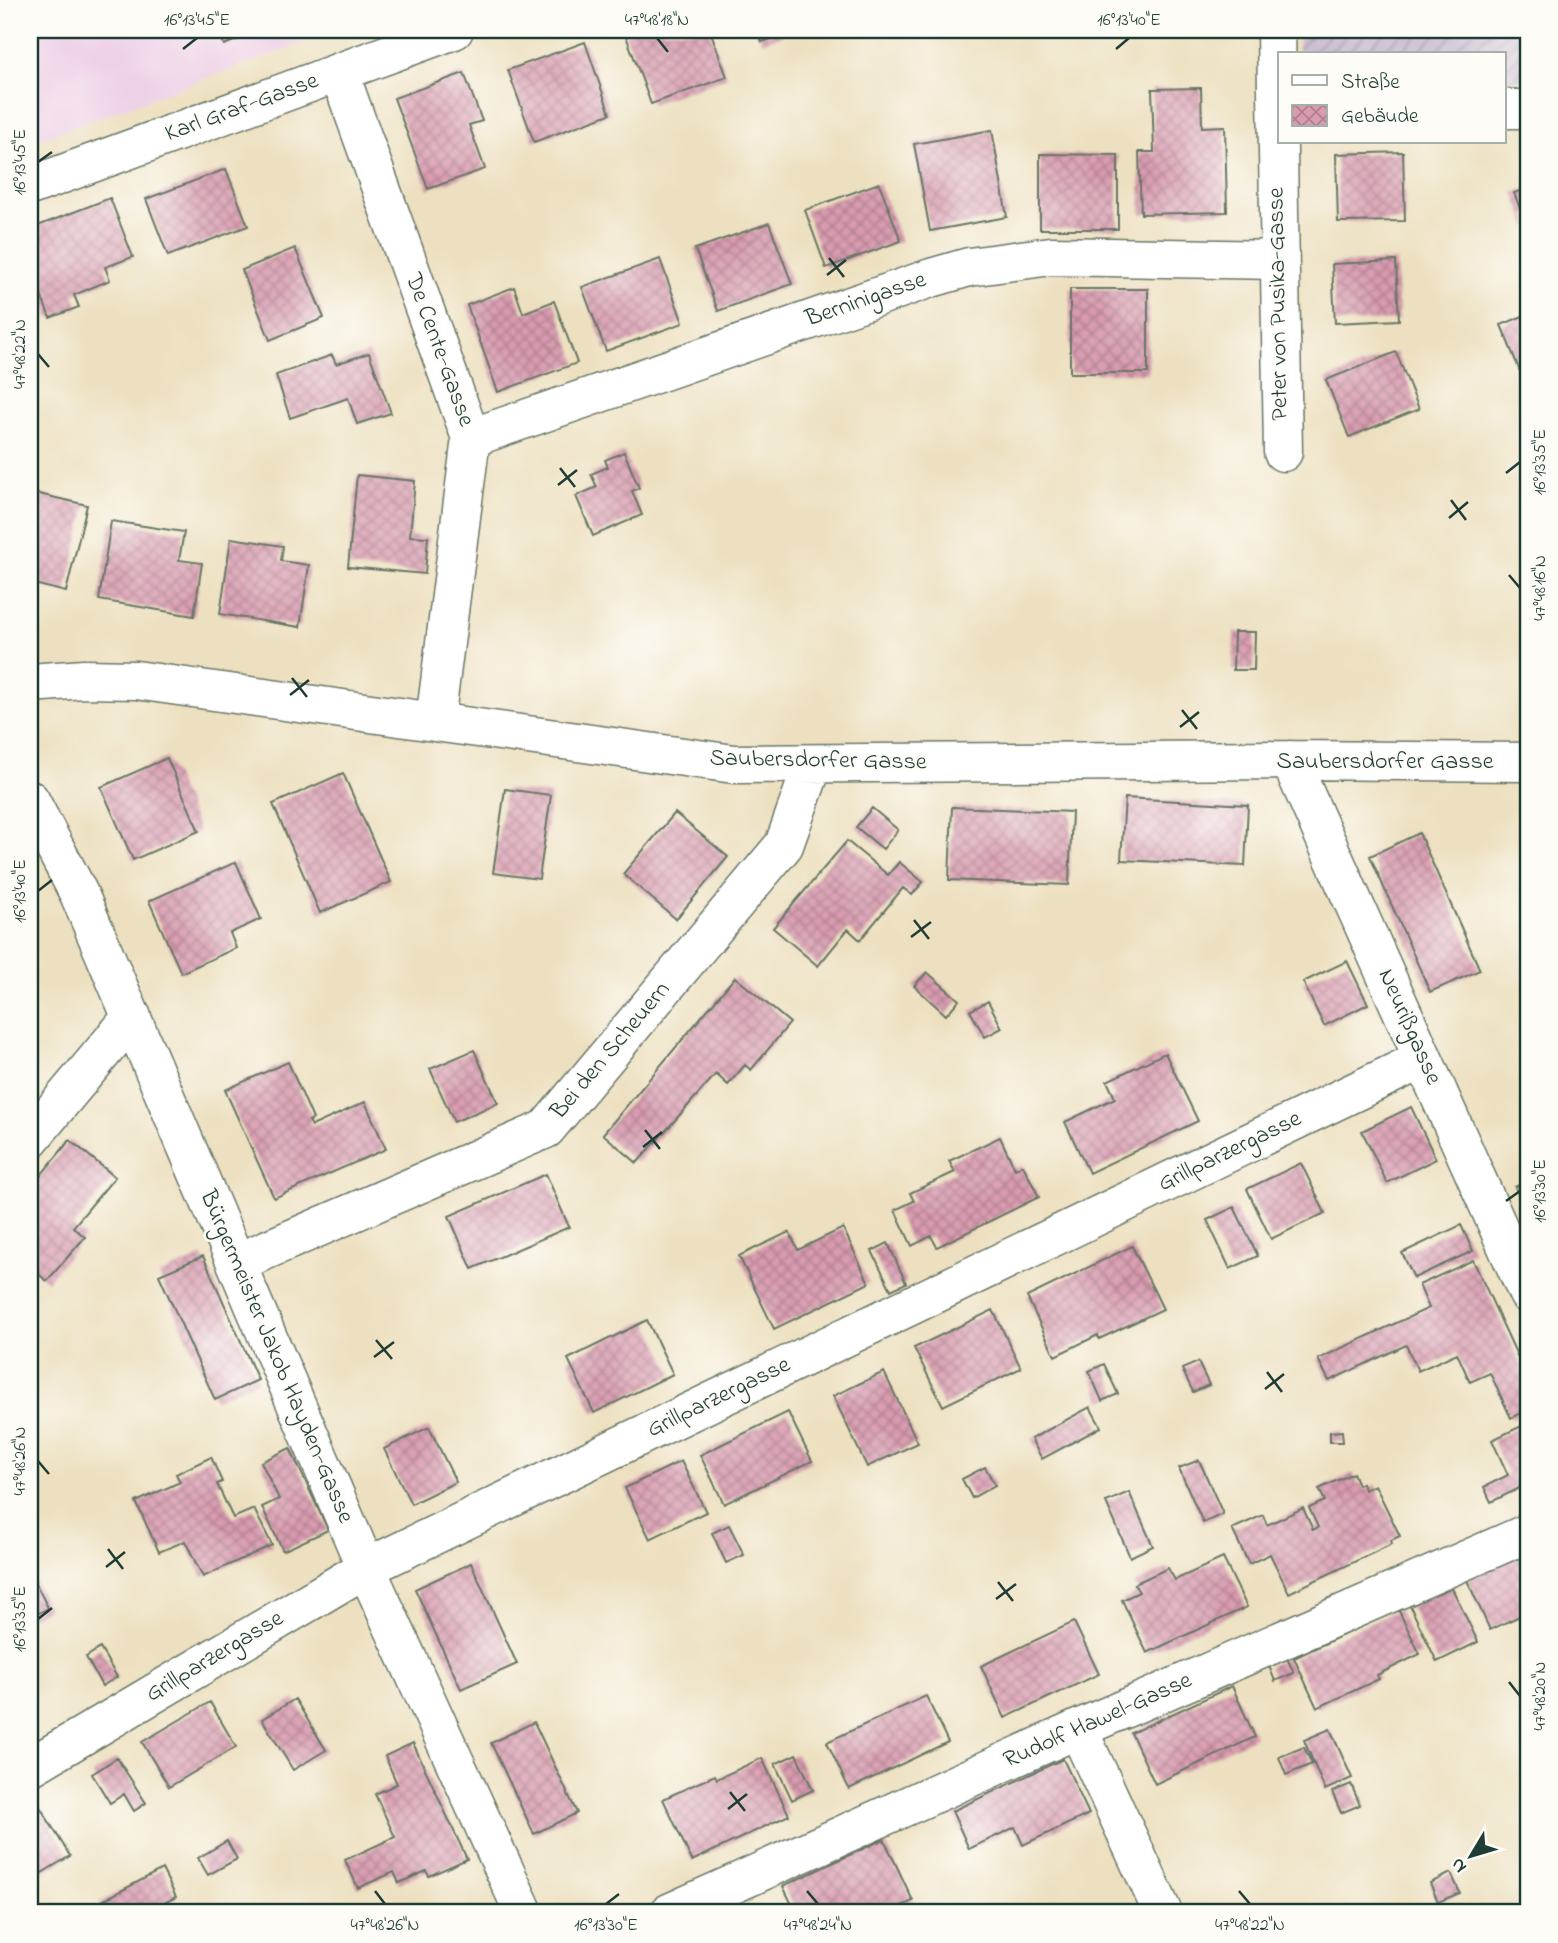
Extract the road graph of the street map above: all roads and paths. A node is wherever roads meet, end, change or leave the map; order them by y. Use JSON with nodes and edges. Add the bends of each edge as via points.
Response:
{"nodes":[{"id":1,"x":454,"y":30,"type":"edge"},
{"id":2,"x":1276,"y":30,"type":"edge"},
{"id":3,"x":339,"y":72,"type":"junction"},
{"id":4,"x":1506,"y":109,"type":"edge"},
{"id":5,"x":1528,"y":109,"type":"edge"},
{"id":6,"x":1278,"y":111,"type":"edge"},
{"id":7,"x":30,"y":186,"type":"edge"},
{"id":8,"x":1278,"y":260,"type":"junction"},
{"id":9,"x":471,"y":438,"type":"junction"},
{"id":10,"x":1283,"y":452,"type":"dead end"},
{"id":11,"x":30,"y":683,"type":"edge"},
{"id":12,"x":435,"y":722,"type":"junction"},
{"id":13,"x":1290,"y":761,"type":"junction"},
{"id":14,"x":1528,"y":762,"type":"edge"},
{"id":15,"x":813,"y":764,"type":"junction"},
{"id":16,"x":30,"y":800,"type":"edge"},
{"id":17,"x":132,"y":1017,"type":"junction"},
{"id":18,"x":1423,"y":1059,"type":"junction"},
{"id":19,"x":30,"y":1139,"type":"edge"},
{"id":20,"x":236,"y":1263,"type":"junction"},
{"id":21,"x":1528,"y":1294,"type":"edge"},
{"id":22,"x":1528,"y":1533,"type":"edge"},
{"id":23,"x":366,"y":1568,"type":"junction"},
{"id":24,"x":1078,"y":1729,"type":"junction"},
{"id":25,"x":30,"y":1767,"type":"edge"},
{"id":26,"x":524,"y":1913,"type":"edge"},
{"id":27,"x":670,"y":1913,"type":"edge"},
{"id":28,"x":1163,"y":1913,"type":"edge"}],
"edges":[{"from":1,"to":3,"type":"street","name":"Karl Graf-Gasse"},
{"from":2,"to":6,"type":"street","name":"Peter von Pusika-Gasse"},
{"from":3,"to":7,"type":"street","name":"Karl Graf-Gasse"},
{"from":3,"to":9,"type":"street","name":"De Cente-Gasse"},
{"from":4,"to":5,"type":"street"},
{"from":6,"to":8,"type":"street","name":"Peter von Pusika-Gasse"},
{"from":8,"to":9,"type":"street","name":"Berninigasse","via":[[1051,256],[970,267]]},
{"from":8,"to":10,"type":"street","name":"Peter von Pusika-Gasse"},
{"from":9,"to":12,"type":"street","name":"De Cente-Gasse"},
{"from":11,"to":12,"type":"street","name":"Saubersdorfer Gasse","via":[[136,680]]},
{"from":12,"to":15,"type":"street","name":"Saubersdorfer Gasse","via":[[734,764]]},
{"from":13,"to":14,"type":"street","name":"Saubersdorfer Gasse"},
{"from":13,"to":15,"type":"street","name":"Saubersdorfer Gasse"},
{"from":13,"to":18,"type":"street","name":"Neurißgasse"},
{"from":15,"to":20,"type":"street","name":"Bei den Scheuern","via":[[784,845],[546,1129]]},
{"from":16,"to":17,"type":"street","name":"Bürgermeister Jakob Hayden-Gasse","via":[[79,894]]},
{"from":17,"to":19,"type":"street"},
{"from":17,"to":20,"type":"street","name":"Bürgermeister Jakob Hayden-Gasse"},
{"from":18,"to":21,"type":"street","name":"Neurißgasse"},
{"from":18,"to":23,"type":"street","name":"Grillparzergasse"},
{"from":20,"to":23,"type":"street","name":"Bürgermeister Jakob Hayden-Gasse"},
{"from":22,"to":24,"type":"street","name":"Rudolf Hawel-Gasse"},
{"from":23,"to":25,"type":"street","name":"Grillparzergasse"},
{"from":23,"to":26,"type":"street","name":"Bürgermeister Jakob Hayden-Gasse"},
{"from":24,"to":27,"type":"street","name":"Rudolf Hawel-Gasse"},
{"from":24,"to":28,"type":"street"}]}
